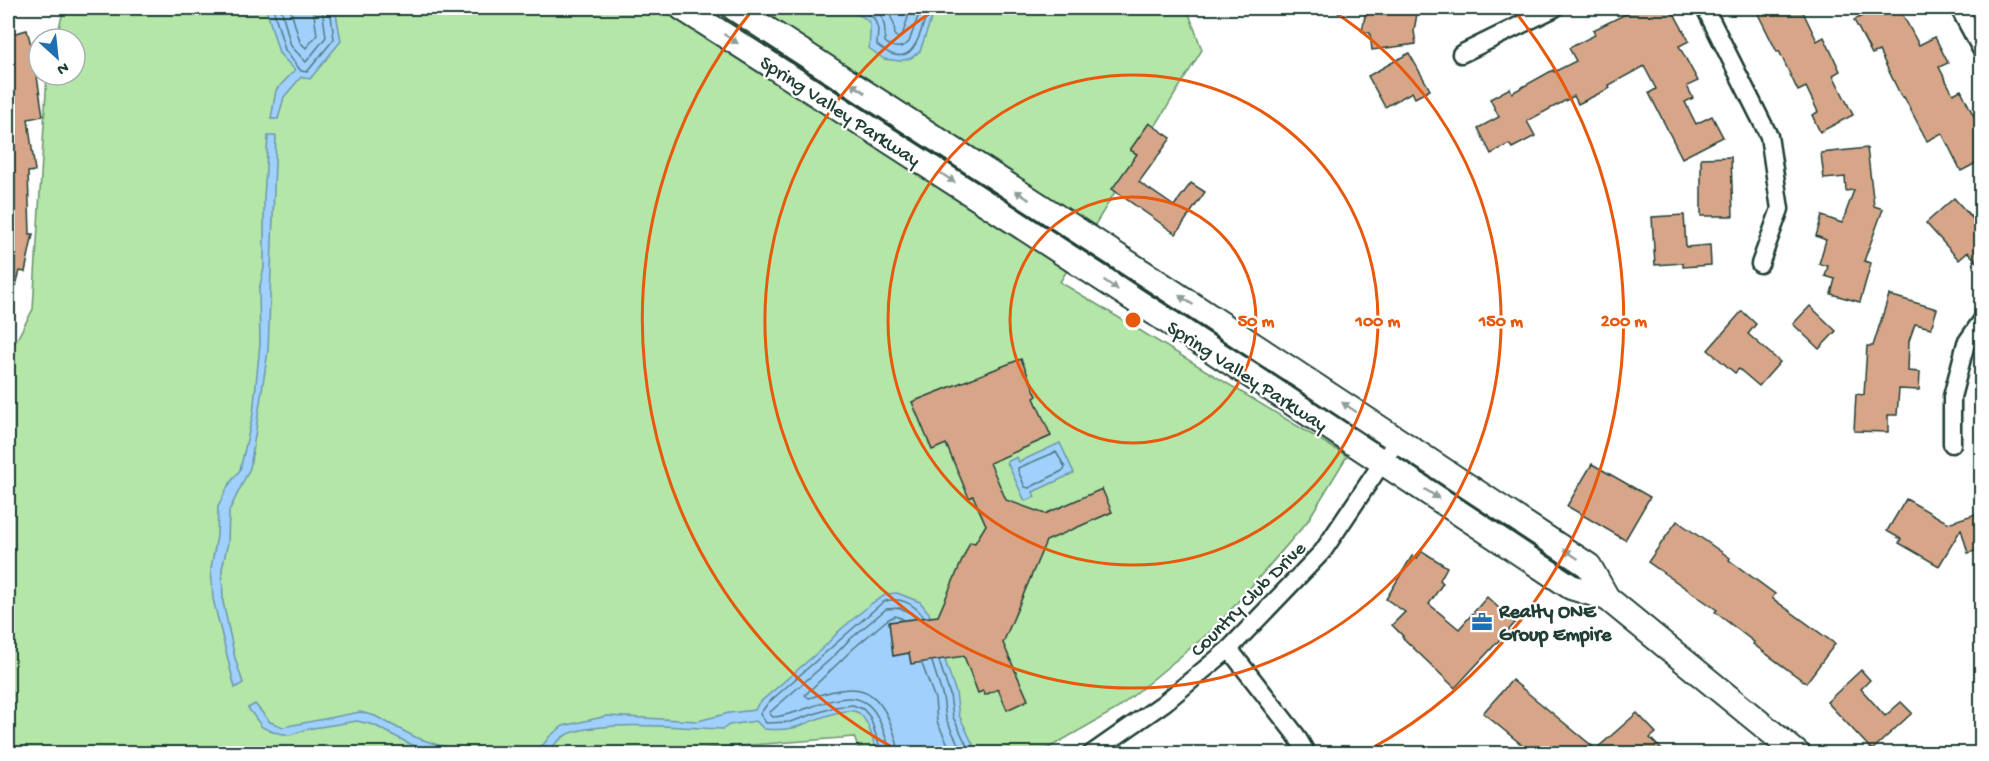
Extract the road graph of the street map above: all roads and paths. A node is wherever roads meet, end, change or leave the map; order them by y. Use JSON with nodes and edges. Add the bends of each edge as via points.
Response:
{"nodes":[{"id":1,"x":682,"y":8,"type":"edge"},
{"id":2,"x":734,"y":8,"type":"edge"},
{"id":3,"x":1555,"y":8,"type":"edge"},
{"id":4,"x":1705,"y":8,"type":"edge"},
{"id":5,"x":1959,"y":8,"type":"edge"},
{"id":6,"x":1982,"y":51,"type":"edge"},
{"id":7,"x":1461,"y":54,"type":"dead end"},
{"id":8,"x":1760,"y":264,"type":"dead end"},
{"id":9,"x":1982,"y":320,"type":"edge"},
{"id":10,"x":1398,"y":439,"type":"junction"},
{"id":11,"x":1952,"y":444,"type":"dead end"},
{"id":12,"x":1383,"y":461,"type":"junction"},
{"id":13,"x":1606,"y":598,"type":"junction"},
{"id":14,"x":1229,"y":650,"type":"junction"},
{"id":15,"x":1091,"y":753,"type":"edge"},
{"id":16,"x":1307,"y":753,"type":"edge"},
{"id":17,"x":1798,"y":753,"type":"edge"}],
"edges":[{"from":1,"to":12,"type":"street","name":"Spring Valley Parkway","one_way":true},
{"from":10,"to":2,"type":"street","name":"Spring Valley Parkway","one_way":true},
{"from":3,"to":7,"type":"street"},
{"from":4,"to":8,"type":"street","via":[[1769,136],[1780,208]]},
{"from":5,"to":6,"type":"street"},
{"from":9,"to":11,"type":"street","via":[[1966,343],[1952,397]]},
{"from":10,"to":12,"type":"street","name":"Country Club Drive"},
{"from":13,"to":10,"type":"street","name":"Spring Valley Parkway","one_way":true,"via":[[1589,566]]},
{"from":12,"to":13,"type":"street","name":"Spring Valley Parkway","one_way":true,"via":[[1571,587]]},
{"from":12,"to":14,"type":"street","name":"Country Club Drive","via":[[1323,551]]},
{"from":13,"to":17,"type":"street","name":"Spring Valley Parkway"},
{"from":14,"to":15,"type":"street","name":"Country Club Drive","via":[[1164,703]]},
{"from":14,"to":16,"type":"street"}]}
